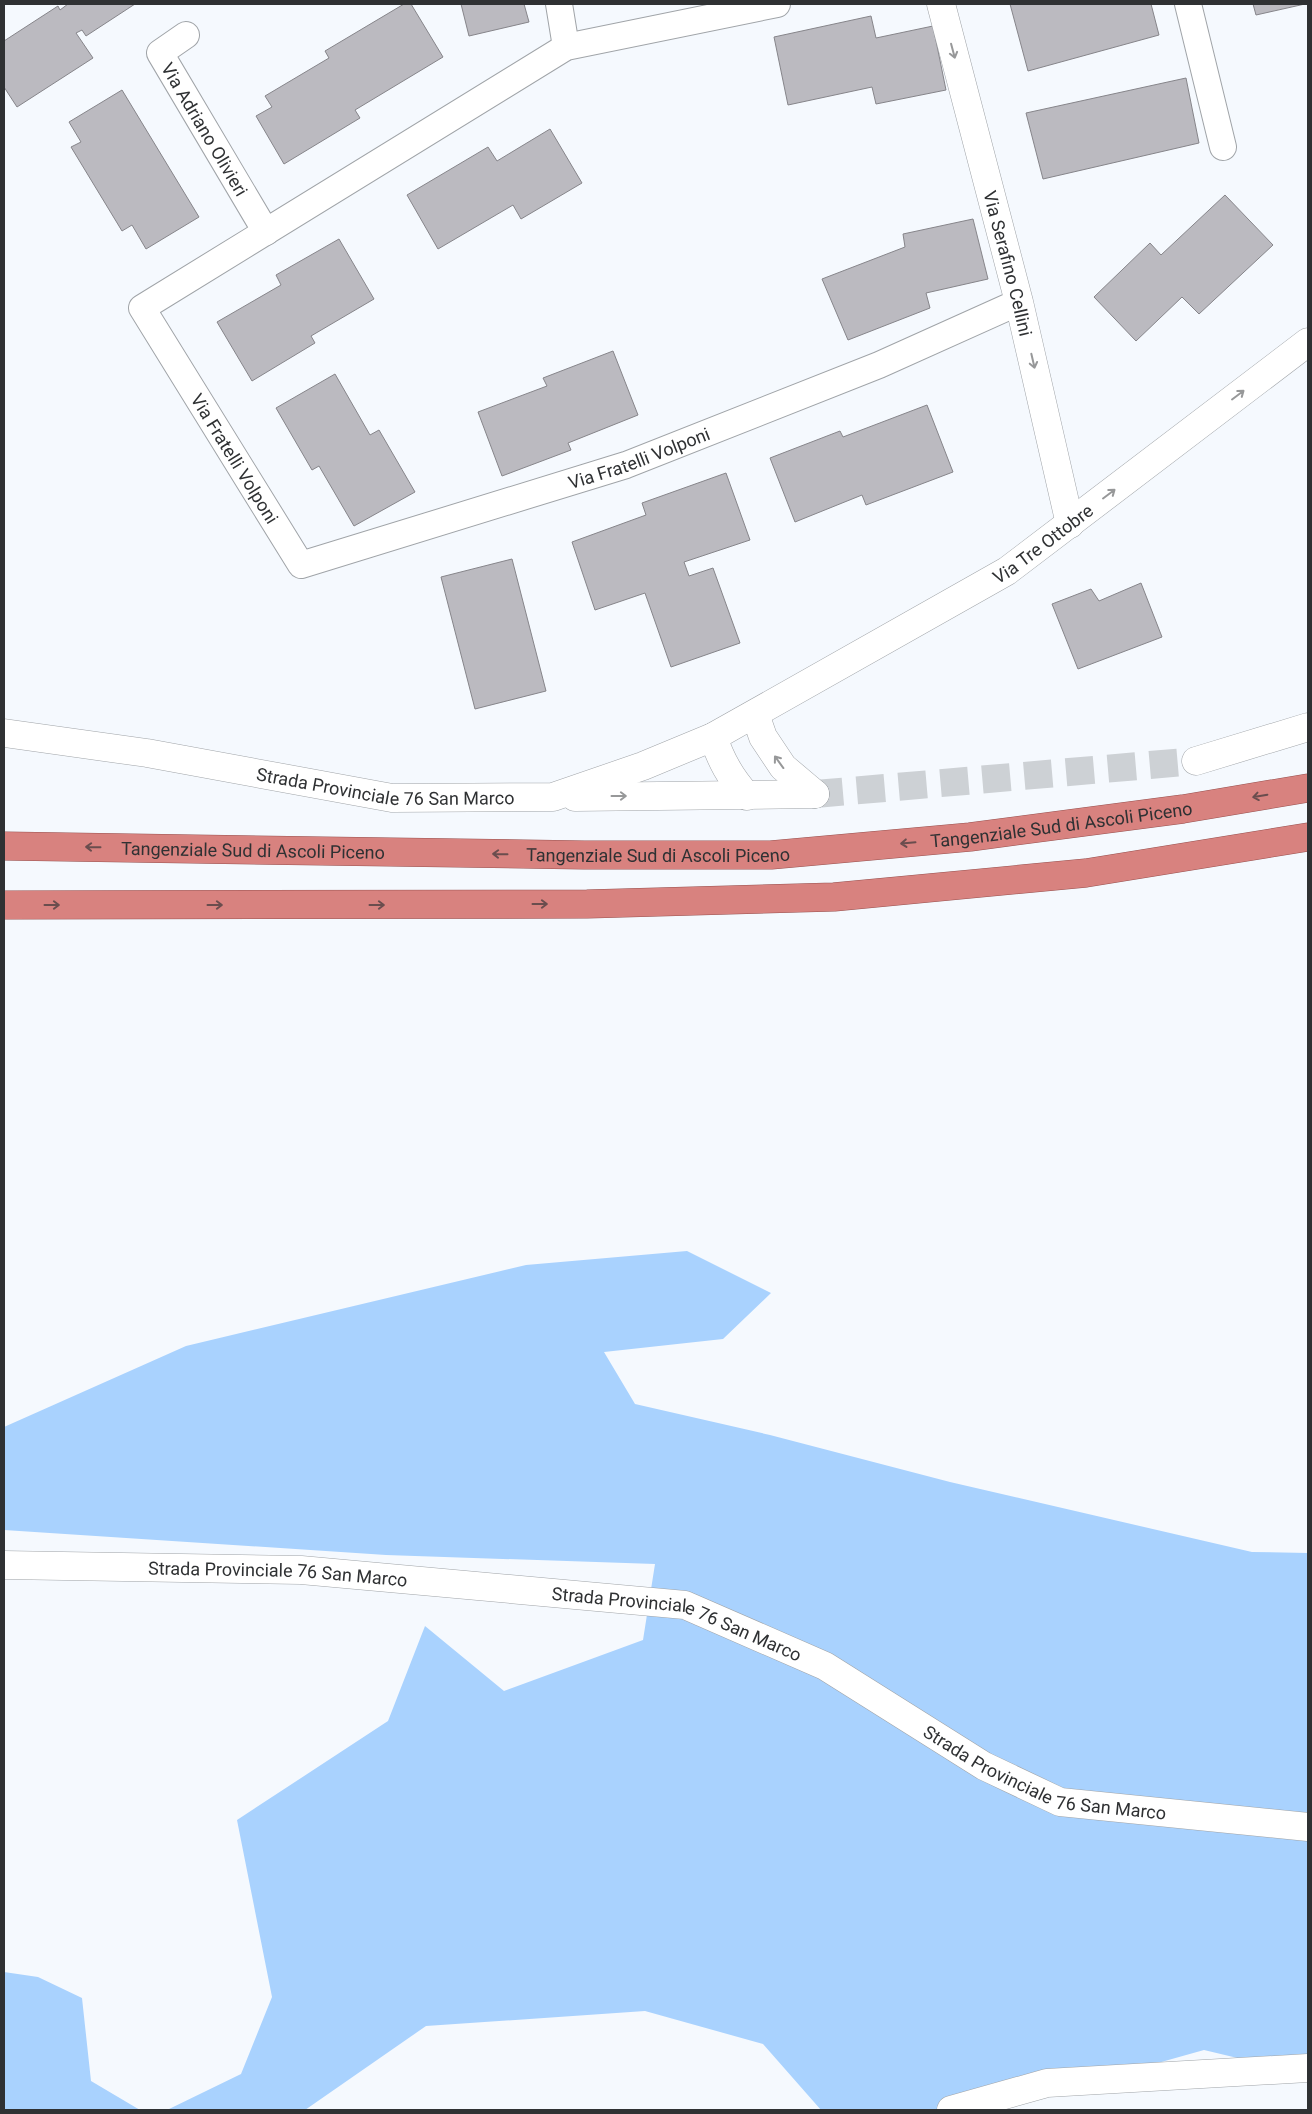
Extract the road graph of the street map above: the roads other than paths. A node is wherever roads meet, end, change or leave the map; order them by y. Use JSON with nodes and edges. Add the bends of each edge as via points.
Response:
{"nodes":[{"id":1,"x":559,"y":4,"type":"edge"},
{"id":2,"x":777,"y":4,"type":"edge"},
{"id":3,"x":941,"y":4,"type":"edge"},
{"id":4,"x":1188,"y":4,"type":"edge"},
{"id":5,"x":186,"y":36,"type":"dead end"},
{"id":6,"x":566,"y":47,"type":"junction"},
{"id":7,"x":1224,"y":147,"type":"dead end"},
{"id":8,"x":266,"y":232,"type":"junction"},
{"id":9,"x":1019,"y":302,"type":"junction"},
{"id":10,"x":1308,"y":342,"type":"edge"},
{"id":11,"x":1070,"y":524,"type":"junction"},
{"id":12,"x":755,"y":714,"type":"junction"},
{"id":13,"x":1308,"y":727,"type":"edge"},
{"id":14,"x":4,"y":733,"type":"edge"},
{"id":15,"x":713,"y":737,"type":"junction"},
{"id":16,"x":1196,"y":761,"type":"tunnel mouth"},
{"id":17,"x":1308,"y":788,"type":"edge"},
{"id":18,"x":747,"y":796,"type":"junction"},
{"id":19,"x":553,"y":797,"type":"junction"},
{"id":20,"x":1308,"y":837,"type":"edge"},
{"id":21,"x":4,"y":846,"type":"edge"},
{"id":22,"x":4,"y":905,"type":"edge"},
{"id":23,"x":4,"y":1565,"type":"edge"},
{"id":24,"x":1308,"y":1827,"type":"edge"},
{"id":25,"x":1308,"y":2068,"type":"edge"},
{"id":26,"x":951,"y":2110,"type":"edge"}],
"edges":[{"from":1,"to":6,"type":"street"},
{"from":2,"to":6,"type":"street","name":"Via Fratelli Volponi"},
{"from":3,"to":9,"type":"street","name":"Via Serafino Cellini","one_way":true},
{"from":4,"to":7,"type":"street"},
{"from":5,"to":8,"type":"street","name":"Via Adriano Olivieri","via":[[160,53]]},
{"from":6,"to":8,"type":"street","name":"Via Fratelli Volponi"},
{"from":8,"to":9,"type":"street","name":"Via Fratelli Volponi","via":[[142,308],[301,565],[626,465],[879,365]]},
{"from":9,"to":11,"type":"street","name":"Via Serafino Cellini","one_way":true},
{"from":11,"to":10,"type":"street","name":"Via Tre Ottobre","one_way":true},
{"from":11,"to":12,"type":"street","name":"Via Tre Ottobre","via":[[1007,571]]},
{"from":12,"to":15,"type":"street","name":"Strada Provinciale 76 San Marco"},
{"from":18,"to":12,"type":"street","one_way":true,"via":[[815,794],[783,767],[762,737]]},
{"from":13,"to":16,"type":"street"},
{"from":14,"to":19,"type":"street","name":"Strada Provinciale 76 San Marco","via":[[147,753],[392,798]]},
{"from":15,"to":18,"type":"street","via":[[720,759]]},
{"from":15,"to":19,"type":"street","name":"Strada Provinciale 76 San Marco","via":[[643,766]]},
{"from":17,"to":21,"type":"highway","name":"Tangenziale Sud di Ascoli Piceno","one_way":true,"via":[[1183,809],[970,837],[771,855]]},
{"from":19,"to":18,"type":"street","one_way":true},
{"from":22,"to":20,"type":"highway","one_way":true,"via":[[587,904],[834,897],[1086,873]]},
{"from":23,"to":24,"type":"street","name":"Strada Provinciale 76 San Marco","via":[[301,1570],[685,1606],[825,1666],[984,1766],[1060,1802]]},
{"from":25,"to":26,"type":"street","via":[[1047,2083]]}]}
